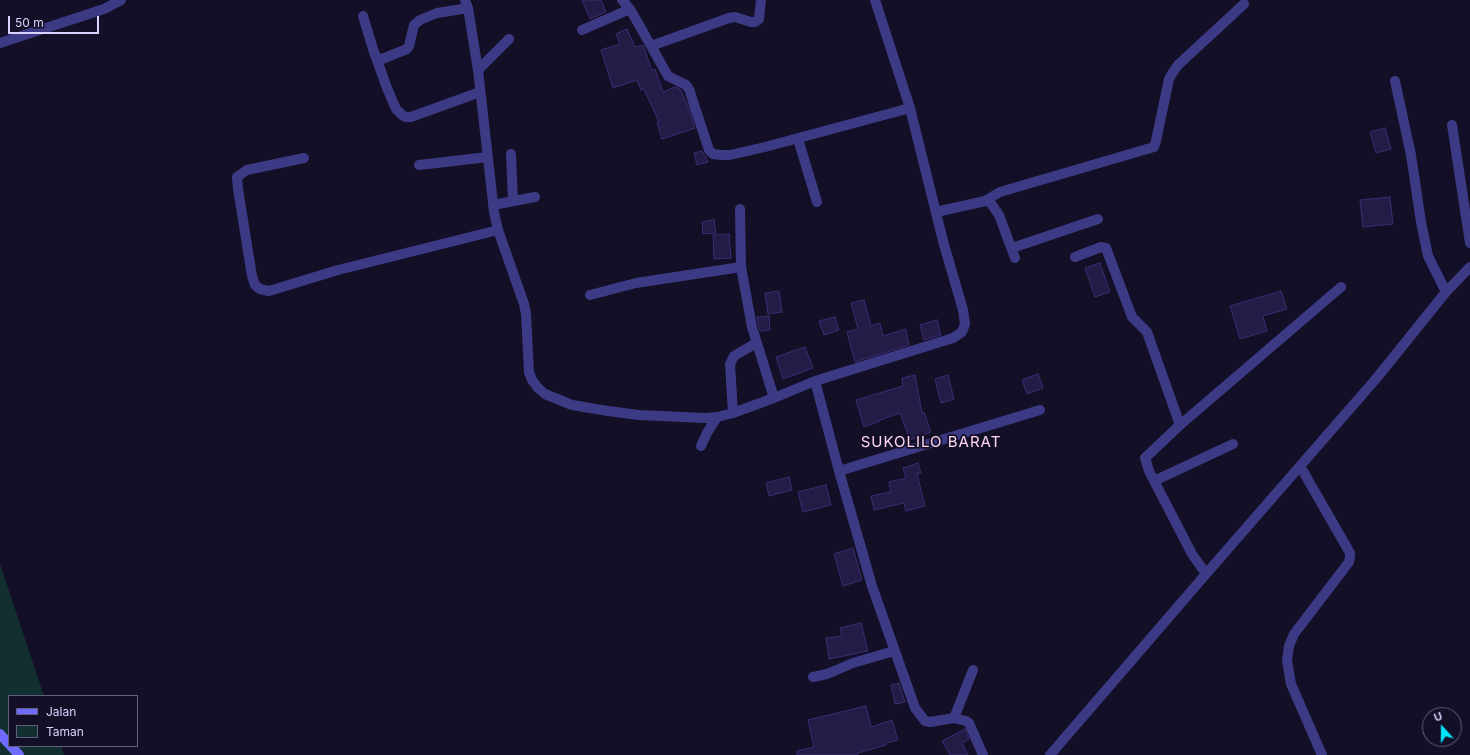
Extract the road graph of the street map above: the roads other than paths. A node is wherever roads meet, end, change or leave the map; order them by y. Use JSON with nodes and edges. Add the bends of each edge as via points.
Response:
{"nodes":[{"id":1,"x":121,"y":0,"type":"edge"},
{"id":2,"x":622,"y":0,"type":"edge"},
{"id":3,"x":761,"y":0,"type":"edge"},
{"id":4,"x":874,"y":0,"type":"edge"},
{"id":5,"x":467,"y":4,"type":"edge"},
{"id":6,"x":1244,"y":4,"type":"dead end"},
{"id":7,"x":630,"y":9,"type":"junction"},
{"id":8,"x":363,"y":16,"type":"dead end"},
{"id":9,"x":582,"y":30,"type":"dead end"},
{"id":10,"x":509,"y":39,"type":"dead end"},
{"id":11,"x":0,"y":43,"type":"edge"},
{"id":12,"x":651,"y":46,"type":"junction"},
{"id":13,"x":377,"y":61,"type":"junction"},
{"id":14,"x":478,"y":70,"type":"junction"},
{"id":15,"x":1395,"y":81,"type":"dead end"},
{"id":16,"x":480,"y":92,"type":"junction"},
{"id":17,"x":910,"y":108,"type":"junction"},
{"id":18,"x":1452,"y":125,"type":"dead end"},
{"id":19,"x":798,"y":139,"type":"junction"},
{"id":20,"x":511,"y":154,"type":"dead end"},
{"id":21,"x":488,"y":157,"type":"junction"},
{"id":22,"x":304,"y":158,"type":"dead end"},
{"id":23,"x":419,"y":165,"type":"dead end"},
{"id":24,"x":535,"y":197,"type":"dead end"},
{"id":25,"x":985,"y":200,"type":"junction"},
{"id":26,"x":513,"y":201,"type":"junction"},
{"id":27,"x":817,"y":202,"type":"dead end"},
{"id":28,"x":493,"y":205,"type":"junction"},
{"id":29,"x":740,"y":209,"type":"dead end"},
{"id":30,"x":936,"y":212,"type":"junction"},
{"id":31,"x":1098,"y":219,"type":"dead end"},
{"id":32,"x":498,"y":230,"type":"junction"},
{"id":33,"x":1470,"y":243,"type":"edge"},
{"id":34,"x":1012,"y":248,"type":"junction"},
{"id":35,"x":1075,"y":257,"type":"dead end"},
{"id":36,"x":1015,"y":258,"type":"dead end"},
{"id":37,"x":741,"y":267,"type":"junction"},
{"id":38,"x":1470,"y":267,"type":"edge"},
{"id":39,"x":1341,"y":287,"type":"dead end"},
{"id":40,"x":1446,"y":292,"type":"junction"},
{"id":41,"x":590,"y":295,"type":"dead end"},
{"id":42,"x":756,"y":343,"type":"junction"},
{"id":43,"x":816,"y":381,"type":"junction"},
{"id":44,"x":774,"y":398,"type":"junction"},
{"id":45,"x":1040,"y":410,"type":"dead end"},
{"id":46,"x":733,"y":413,"type":"junction"},
{"id":47,"x":717,"y":417,"type":"junction"},
{"id":48,"x":1180,"y":424,"type":"junction"},
{"id":49,"x":1233,"y":444,"type":"dead end"},
{"id":50,"x":702,"y":446,"type":"dead end"},
{"id":51,"x":1300,"y":466,"type":"junction"},
{"id":52,"x":839,"y":471,"type":"junction"},
{"id":53,"x":1154,"y":481,"type":"junction"},
{"id":54,"x":1206,"y":574,"type":"junction"},
{"id":55,"x":894,"y":651,"type":"junction"},
{"id":56,"x":973,"y":670,"type":"dead end"},
{"id":57,"x":813,"y":677,"type":"dead end"},
{"id":58,"x":954,"y":718,"type":"junction"},
{"id":59,"x":0,"y":734,"type":"edge"},
{"id":60,"x":8,"y":743,"type":"edge"},
{"id":61,"x":12,"y":747,"type":"edge"},
{"id":62,"x":19,"y":755,"type":"edge"},
{"id":63,"x":983,"y":755,"type":"edge"},
{"id":64,"x":1050,"y":755,"type":"edge"},
{"id":65,"x":1322,"y":755,"type":"edge"}],
"edges":[{"from":1,"to":11,"type":"street","via":[[104,9]]},
{"from":2,"to":7,"type":"street"},
{"from":3,"to":12,"type":"street","via":[[759,19],[756,22],[729,18]]},
{"from":4,"to":17,"type":"street"},
{"from":5,"to":13,"type":"street","via":[[420,20],[414,25],[407,49]]},
{"from":5,"to":14,"type":"street"},
{"from":6,"to":25,"type":"street","via":[[1173,72],[1169,79],[1154,147],[1000,192]]},
{"from":7,"to":9,"type":"street"},
{"from":7,"to":12,"type":"street"},
{"from":8,"to":13,"type":"street"},
{"from":10,"to":14,"type":"street"},
{"from":12,"to":19,"type":"street","via":[[668,76],[690,89],[709,150],[713,154],[730,155]]},
{"from":13,"to":16,"type":"street","via":[[396,109],[405,116],[411,117]]},
{"from":14,"to":16,"type":"street"},
{"from":15,"to":40,"type":"street","via":[[1411,155],[1428,256]]},
{"from":16,"to":21,"type":"street"},
{"from":17,"to":19,"type":"street"},
{"from":17,"to":30,"type":"street"},
{"from":18,"to":33,"type":"street"},
{"from":19,"to":27,"type":"street"},
{"from":20,"to":26,"type":"street"},
{"from":21,"to":23,"type":"street"},
{"from":21,"to":28,"type":"street"},
{"from":22,"to":32,"type":"street","via":[[247,170],[238,177],[252,276],[255,285],[260,289],[269,290]]},
{"from":24,"to":26,"type":"street"},
{"from":25,"to":30,"type":"street"},
{"from":25,"to":34,"type":"street","via":[[990,202],[999,215]]},
{"from":26,"to":28,"type":"street"},
{"from":28,"to":32,"type":"street"},
{"from":29,"to":37,"type":"street"},
{"from":30,"to":43,"type":"street","via":[[963,310],[965,320],[962,332],[954,338]]},
{"from":31,"to":34,"type":"street"},
{"from":32,"to":47,"type":"street","via":[[522,295],[526,314],[529,372],[538,388],[551,397],[608,412],[678,418]]},
{"from":34,"to":36,"type":"street"},
{"from":35,"to":48,"type":"street","via":[[1101,247],[1106,248],[1132,317],[1147,332]]},
{"from":37,"to":41,"type":"street","via":[[636,283]]},
{"from":37,"to":42,"type":"street"},
{"from":38,"to":40,"type":"street"},
{"from":39,"to":48,"type":"street"},
{"from":40,"to":51,"type":"street","via":[[1375,380]]},
{"from":42,"to":44,"type":"street"},
{"from":42,"to":46,"type":"street","via":[[734,356],[730,364]]},
{"from":43,"to":44,"type":"street"},
{"from":43,"to":52,"type":"street"},
{"from":44,"to":46,"type":"street"},
{"from":45,"to":52,"type":"street"},
{"from":46,"to":47,"type":"street"},
{"from":47,"to":50,"type":"street"},
{"from":48,"to":53,"type":"street","via":[[1144,460]]},
{"from":49,"to":53,"type":"street"},
{"from":51,"to":54,"type":"street"},
{"from":51,"to":65,"type":"street","via":[[1350,552],[1349,562],[1294,634],[1289,646],[1287,661],[1291,684]]},
{"from":52,"to":55,"type":"street","via":[[872,586]]},
{"from":53,"to":54,"type":"street","via":[[1192,554]]},
{"from":54,"to":64,"type":"street"},
{"from":55,"to":57,"type":"street"},
{"from":55,"to":58,"type":"street","via":[[915,708],[923,720],[930,722]]},
{"from":56,"to":58,"type":"street"},
{"from":58,"to":63,"type":"street","via":[[969,723]]},
{"from":59,"to":60,"type":"main road"},
{"from":61,"to":62,"type":"main road"}]}
